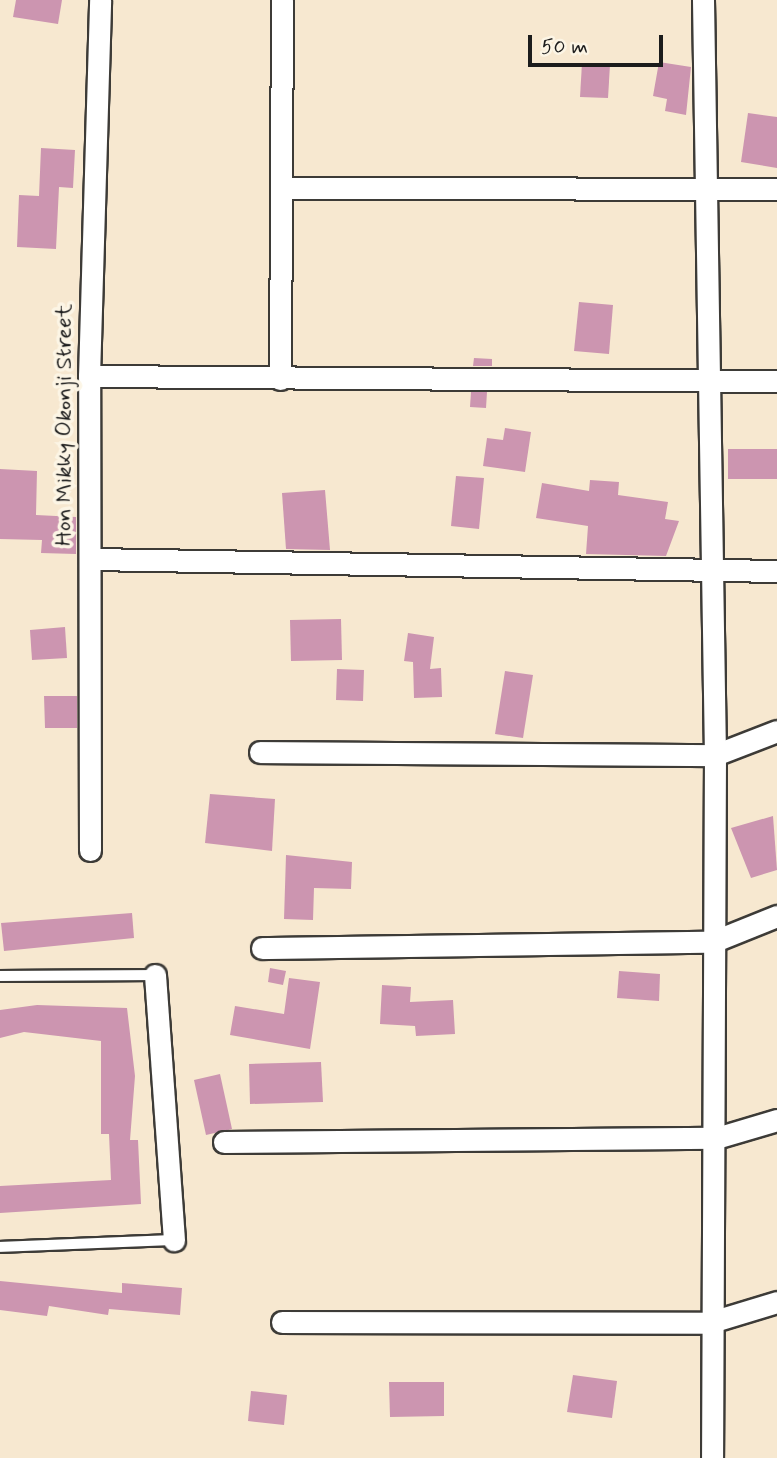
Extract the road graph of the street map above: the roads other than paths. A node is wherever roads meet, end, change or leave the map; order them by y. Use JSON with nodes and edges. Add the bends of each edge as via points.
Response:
{"nodes":[{"id":1,"x":100,"y":0,"type":"edge"},
{"id":2,"x":282,"y":0,"type":"edge"},
{"id":3,"x":703,"y":0,"type":"edge"},
{"id":4,"x":281,"y":188,"type":"junction"},
{"id":5,"x":706,"y":189,"type":"junction"},
{"id":6,"x":777,"y":190,"type":"edge"},
{"id":7,"x":89,"y":376,"type":"junction"},
{"id":8,"x":280,"y":379,"type":"junction"},
{"id":9,"x":710,"y":380,"type":"junction"},
{"id":10,"x":777,"y":381,"type":"edge"},
{"id":11,"x":91,"y":559,"type":"junction"},
{"id":12,"x":777,"y":571,"type":"edge"},
{"id":13,"x":711,"y":572,"type":"junction"},
{"id":14,"x":777,"y":731,"type":"edge"},
{"id":15,"x":260,"y":752,"type":"dead end"},
{"id":16,"x":715,"y":755,"type":"junction"},
{"id":17,"x":90,"y":850,"type":"dead end"},
{"id":18,"x":777,"y":916,"type":"edge"},
{"id":19,"x":712,"y":943,"type":"junction"},
{"id":20,"x":262,"y":948,"type":"dead end"},
{"id":21,"x":155,"y":975,"type":"joint"},
{"id":22,"x":0,"y":976,"type":"edge"},
{"id":23,"x":777,"y":1120,"type":"edge"},
{"id":24,"x":716,"y":1138,"type":"junction"},
{"id":25,"x":225,"y":1142,"type":"dead end"},
{"id":26,"x":174,"y":1240,"type":"joint"},
{"id":27,"x":0,"y":1247,"type":"edge"},
{"id":28,"x":777,"y":1302,"type":"edge"},
{"id":29,"x":282,"y":1322,"type":"dead end"},
{"id":30,"x":708,"y":1323,"type":"junction"},
{"id":31,"x":712,"y":1458,"type":"edge"}],
"edges":[{"from":1,"to":7,"type":"street","name":"Hon Mikky Okonji Street"},
{"from":2,"to":4,"type":"street"},
{"from":3,"to":5,"type":"street"},
{"from":4,"to":5,"type":"street"},
{"from":4,"to":8,"type":"street"},
{"from":5,"to":6,"type":"street"},
{"from":5,"to":9,"type":"street"},
{"from":7,"to":8,"type":"street"},
{"from":7,"to":11,"type":"street","name":"Hon Mikky Okonji Street"},
{"from":8,"to":9,"type":"street"},
{"from":9,"to":10,"type":"street"},
{"from":9,"to":13,"type":"street"},
{"from":11,"to":13,"type":"street"},
{"from":11,"to":17,"type":"street","name":"Hon Mikky Okonji Street"},
{"from":12,"to":13,"type":"street"},
{"from":13,"to":16,"type":"street"},
{"from":14,"to":16,"type":"street"},
{"from":15,"to":16,"type":"street"},
{"from":16,"to":19,"type":"street"},
{"from":18,"to":19,"type":"street"},
{"from":19,"to":20,"type":"street"},
{"from":19,"to":24,"type":"street"},
{"from":21,"to":22,"type":"lane"},
{"from":21,"to":26,"type":"street"},
{"from":23,"to":24,"type":"street"},
{"from":24,"to":25,"type":"street"},
{"from":24,"to":30,"type":"street"},
{"from":26,"to":27,"type":"lane"},
{"from":28,"to":30,"type":"street"},
{"from":29,"to":30,"type":"street"},
{"from":30,"to":31,"type":"street"}]}
